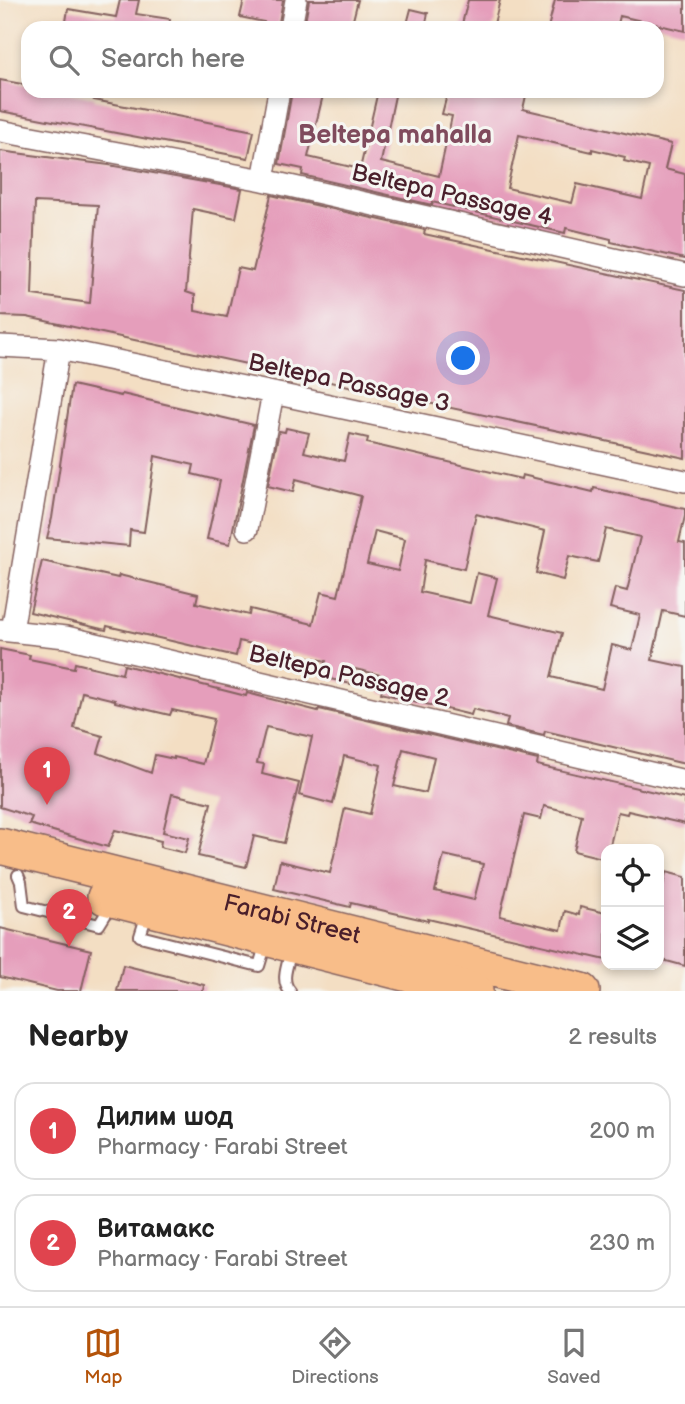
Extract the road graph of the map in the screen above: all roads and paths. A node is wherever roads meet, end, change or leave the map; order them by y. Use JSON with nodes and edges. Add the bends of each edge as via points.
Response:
{"nodes":[{"id":1,"x":296,"y":0,"type":"edge"},
{"id":2,"x":292,"y":21,"type":"edge"},
{"id":3,"x":278,"y":98,"type":"edge"},
{"id":4,"x":0,"y":131,"type":"edge"},
{"id":5,"x":263,"y":180,"type":"junction"},
{"id":6,"x":685,"y":275,"type":"edge"},
{"id":7,"x":0,"y":346,"type":"edge"},
{"id":8,"x":58,"y":349,"type":"junction"},
{"id":9,"x":273,"y":393,"type":"junction"},
{"id":10,"x":685,"y":481,"type":"edge"},
{"id":11,"x":247,"y":529,"type":"dead end"},
{"id":12,"x":6,"y":631,"type":"edge"},
{"id":13,"x":685,"y":781,"type":"edge"},
{"id":14,"x":0,"y":846,"type":"edge"},
{"id":15,"x":9,"y":873,"type":"edge"},
{"id":16,"x":280,"y":942,"type":"junction"},
{"id":17,"x":290,"y":991,"type":"edge"},
{"id":18,"x":475,"y":991,"type":"edge"},
{"id":19,"x":582,"y":991,"type":"edge"}],
"edges":[{"from":1,"to":2,"type":"street"},
{"from":3,"to":5,"type":"street"},
{"from":4,"to":5,"type":"street","name":"Beltepa Passage 4"},
{"from":5,"to":6,"type":"street","name":"Beltepa Passage 4"},
{"from":7,"to":8,"type":"street","name":"Beltepa Passage 3"},
{"from":8,"to":9,"type":"street","name":"Beltepa Passage 3"},
{"from":8,"to":12,"type":"street"},
{"from":9,"to":10,"type":"street","name":"Beltepa Passage 3"},
{"from":9,"to":11,"type":"street"},
{"from":12,"to":13,"type":"street","name":"Beltepa Passage 2","via":[[66,637]]},
{"from":14,"to":19,"type":"main road","name":"Farabi Street"},
{"from":15,"to":16,"type":"main road","name":"Farabi Street"},
{"from":16,"to":17,"type":"lane","via":[[284,984]]},
{"from":16,"to":18,"type":"main road","name":"Farabi Street"}]}
